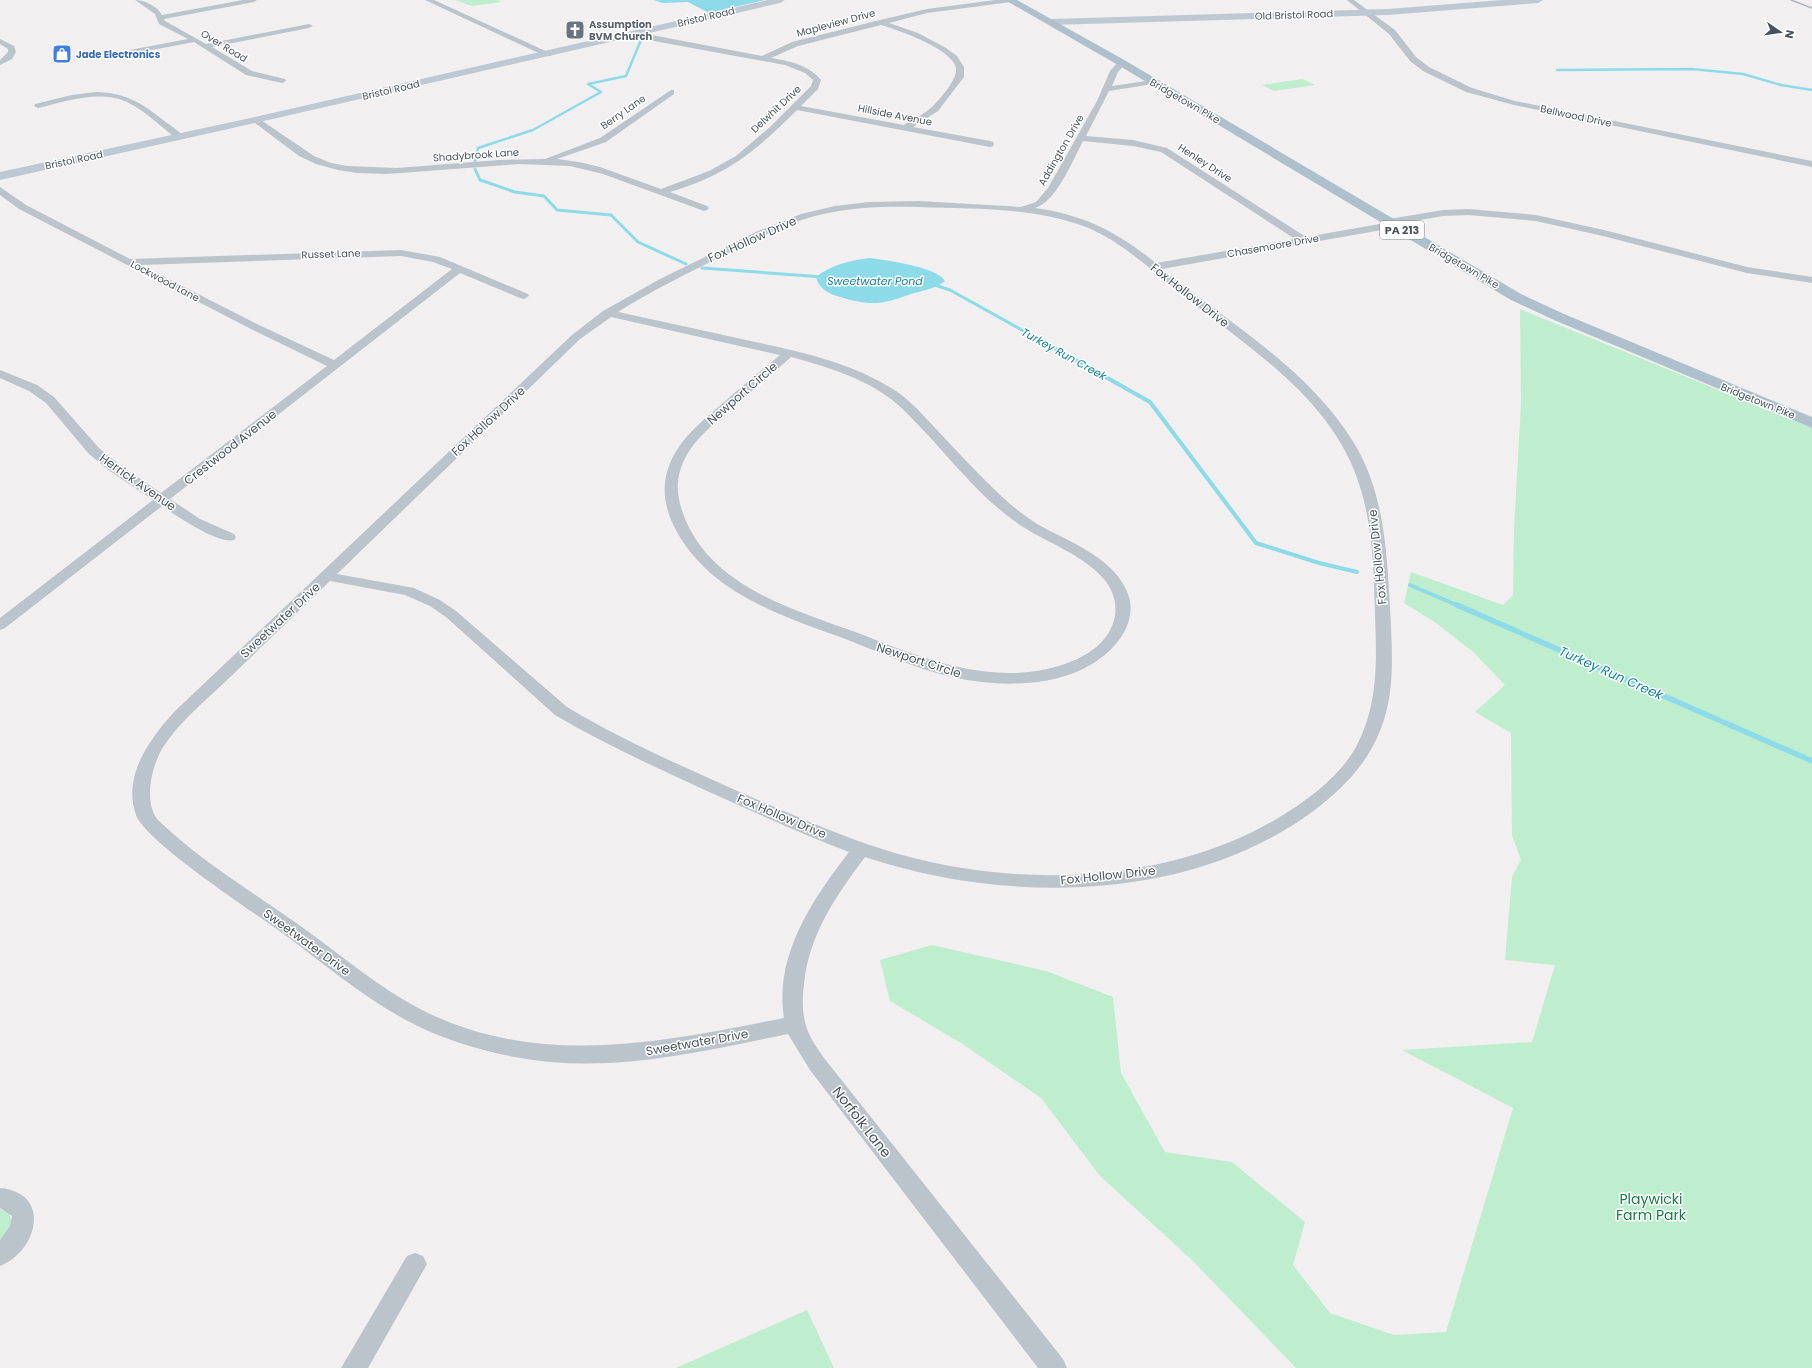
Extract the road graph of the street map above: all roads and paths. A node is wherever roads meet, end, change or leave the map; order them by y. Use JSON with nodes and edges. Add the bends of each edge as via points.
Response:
{"nodes":[{"id":1,"x":138,"y":0,"type":"edge"},
{"id":2,"x":254,"y":0,"type":"edge"},
{"id":3,"x":428,"y":0,"type":"edge"},
{"id":4,"x":780,"y":0,"type":"edge"},
{"id":5,"x":1011,"y":0,"type":"edge"},
{"id":6,"x":1350,"y":0,"type":"edge"},
{"id":7,"x":1538,"y":0,"type":"edge"},
{"id":8,"x":1367,"y":13,"type":"junction"},
{"id":9,"x":161,"y":17,"type":"junction"},
{"id":10,"x":880,"y":22,"type":"junction"},
{"id":11,"x":1050,"y":22,"type":"junction"},
{"id":12,"x":309,"y":26,"type":"dead end"},
{"id":13,"x":634,"y":34,"type":"junction"},
{"id":14,"x":195,"y":40,"type":"junction"},
{"id":15,"x":0,"y":41,"type":"edge"},
{"id":16,"x":205,"y":46,"type":"junction"},
{"id":17,"x":133,"y":52,"type":"dead end"},
{"id":18,"x":548,"y":54,"type":"junction"},
{"id":19,"x":764,"y":59,"type":"junction"},
{"id":20,"x":0,"y":63,"type":"edge"},
{"id":21,"x":1122,"y":64,"type":"junction"},
{"id":22,"x":282,"y":81,"type":"dead end"},
{"id":23,"x":1150,"y":81,"type":"junction"},
{"id":24,"x":1106,"y":89,"type":"junction"},
{"id":25,"x":671,"y":92,"type":"dead end"},
{"id":26,"x":38,"y":106,"type":"dead end"},
{"id":27,"x":795,"y":107,"type":"junction"},
{"id":28,"x":255,"y":120,"type":"junction"},
{"id":29,"x":906,"y":128,"type":"junction"},
{"id":30,"x":180,"y":137,"type":"junction"},
{"id":31,"x":1080,"y":138,"type":"junction"},
{"id":32,"x":990,"y":144,"type":"dead end"},
{"id":33,"x":540,"y":161,"type":"junction"},
{"id":34,"x":1811,"y":162,"type":"edge"},
{"id":35,"x":0,"y":176,"type":"edge"},
{"id":36,"x":0,"y":190,"type":"edge"},
{"id":37,"x":660,"y":192,"type":"junction"},
{"id":38,"x":704,"y":208,"type":"dead end"},
{"id":39,"x":1023,"y":209,"type":"junction"},
{"id":40,"x":1394,"y":225,"type":"junction"},
{"id":41,"x":1305,"y":241,"type":"junction"},
{"id":42,"x":129,"y":262,"type":"junction"},
{"id":43,"x":1153,"y":267,"type":"junction"},
{"id":44,"x":460,"y":268,"type":"junction"},
{"id":45,"x":1812,"y":280,"type":"edge"},
{"id":46,"x":524,"y":296,"type":"dead end"},
{"id":47,"x":607,"y":314,"type":"junction"},
{"id":48,"x":789,"y":353,"type":"junction"},
{"id":49,"x":335,"y":365,"type":"junction"},
{"id":50,"x":0,"y":374,"type":"edge"},
{"id":51,"x":1812,"y":423,"type":"edge"},
{"id":52,"x":161,"y":500,"type":"junction"},
{"id":53,"x":228,"y":537,"type":"dead end"},
{"id":54,"x":327,"y":576,"type":"junction"},
{"id":55,"x":2,"y":622,"type":"edge"},
{"id":56,"x":861,"y":849,"type":"junction"},
{"id":57,"x":795,"y":1024,"type":"junction"},
{"id":58,"x":0,"y":1198,"type":"edge"},
{"id":59,"x":0,"y":1255,"type":"edge"},
{"id":60,"x":415,"y":1264,"type":"dead end"},
{"id":61,"x":354,"y":1368,"type":"edge"},
{"id":62,"x":1054,"y":1368,"type":"edge"}],
"edges":[{"from":1,"to":9,"type":"street"},
{"from":2,"to":9,"type":"street"},
{"from":3,"to":18,"type":"street"},
{"from":4,"to":13,"type":"main road","name":"Bristol Road"},
{"from":5,"to":10,"type":"street","name":"Mapleview Drive","via":[[927,11]]},
{"from":5,"to":11,"type":"main road","name":"Bridgetown Pike","number":"PA 213"},
{"from":6,"to":8,"type":"street","name":"Bellwood Drive"},
{"from":7,"to":8,"type":"main road","name":"Old Bristol Road"},
{"from":8,"to":11,"type":"main road","name":"Old Bristol Road"},
{"from":8,"to":34,"type":"street","name":"Bellwood Drive","via":[[1392,32],[1421,66],[1483,94],[1514,103]]},
{"from":9,"to":14,"type":"street","name":"Over Road","via":[[162,22]]},
{"from":10,"to":19,"type":"street","name":"Mapleview Drive","via":[[789,46]]},
{"from":10,"to":29,"type":"street","via":[[922,36],[955,58],[962,72],[935,109]]},
{"from":11,"to":21,"type":"main road","name":"Bridgetown Pike","number":"PA 213"},
{"from":12,"to":16,"type":"street"},
{"from":13,"to":18,"type":"main road","name":"Bristol Road"},
{"from":13,"to":19,"type":"street","name":"Delwhit Drive"},
{"from":14,"to":16,"type":"street","name":"Over Road"},
{"from":14,"to":17,"type":"street"},
{"from":15,"to":20,"type":"street","via":[[12,52]]},
{"from":16,"to":22,"type":"street","name":"Over Road","via":[[249,74]]},
{"from":18,"to":28,"type":"main road","name":"Bristol Road"},
{"from":19,"to":27,"type":"street","name":"Delwhit Drive","via":[[795,66],[815,77],[817,84]]},
{"from":21,"to":23,"type":"main road","name":"Bridgetown Pike","number":"PA 213"},
{"from":21,"to":24,"type":"street","name":"Addington Drive","via":[[1114,71]]},
{"from":23,"to":24,"type":"street"},
{"from":23,"to":40,"type":"main road","name":"Bridgetown Pike","number":"PA 213"},
{"from":24,"to":31,"type":"street","name":"Addington Drive"},
{"from":25,"to":33,"type":"street","name":"Berry Lane","via":[[603,140]]},
{"from":26,"to":30,"type":"street","via":[[80,96],[122,98],[133,102]]},
{"from":27,"to":29,"type":"street","name":"Hillside Avenue"},
{"from":27,"to":37,"type":"street","name":"Delwhit Drive","via":[[730,164],[700,179]]},
{"from":28,"to":30,"type":"main road","name":"Bristol Road"},
{"from":28,"to":33,"type":"street","name":"Shadybrook Lane","via":[[310,157],[350,169],[381,172],[414,171]]},
{"from":29,"to":32,"type":"street","name":"Hillside Avenue"},
{"from":30,"to":35,"type":"main road","name":"Bristol Road"},
{"from":31,"to":39,"type":"street","name":"Addington Drive","via":[[1052,189],[1039,204]]},
{"from":31,"to":41,"type":"street","name":"Henley Drive","via":[[1133,143],[1168,152]]},
{"from":33,"to":37,"type":"street","name":"Shadybrook Lane","via":[[594,168]]},
{"from":36,"to":42,"type":"street","name":"Lockwood Lane","via":[[26,209]]},
{"from":37,"to":38,"type":"street","name":"Shadybrook Lane"},
{"from":39,"to":43,"type":"street","name":"Fox Hollow Drive","via":[[1060,216],[1102,231]]},
{"from":39,"to":47,"type":"street","name":"Fox Hollow Drive","via":[[885,204],[814,213],[780,224],[706,259],[657,283]]},
{"from":40,"to":41,"type":"street","name":"Chasemoore Drive"},
{"from":40,"to":45,"type":"street","via":[[1473,218],[1478,214],[1514,216],[1552,221],[1748,270]]},
{"from":40,"to":51,"type":"main road","name":"Bridgetown Pike","number":"PA 213","via":[[1516,297]]},
{"from":41,"to":43,"type":"street","name":"Chasemoore Drive"},
{"from":42,"to":44,"type":"street","name":"Russet Lane","via":[[388,252],[425,256]]},
{"from":42,"to":49,"type":"street","name":"Lockwood Lane","via":[[224,312]]},
{"from":43,"to":56,"type":"street","name":"Fox Hollow Drive","via":[[1304,388],[1333,422],[1362,472],[1374,514],[1379,562],[1384,684],[1382,702],[1364,748],[1352,766],[1327,793],[1277,828],[1222,853],[1142,873],[1073,880],[998,878],[955,873]]},
{"from":44,"to":46,"type":"street","name":"Russet Lane"},
{"from":44,"to":49,"type":"street","name":"Crestwood Avenue"},
{"from":47,"to":48,"type":"street","name":"Newport Circle"},
{"from":47,"to":54,"type":"street","name":"Fox Hollow Drive","via":[[576,338]]},
{"from":48,"to":48,"type":"street","name":"Newport Circle","via":[[701,429],[677,461],[671,478],[670,492],[680,528],[702,559],[719,574],[788,612],[930,666],[978,678],[1012,679],[1053,673],[1085,661],[1114,637],[1124,607],[1119,590],[1100,567],[1030,526],[997,500],[913,411],[893,395],[868,380],[839,368]]},
{"from":49,"to":52,"type":"street","name":"Crestwood Avenue"},
{"from":50,"to":52,"type":"street","name":"Herrick Avenue","via":[[46,397],[94,451]]},
{"from":52,"to":53,"type":"street","name":"Herrick Avenue","via":[[195,522]]},
{"from":52,"to":55,"type":"street","name":"Crestwood Avenue"},
{"from":54,"to":56,"type":"street","name":"Fox Hollow Drive","via":[[391,587],[422,596],[451,614],[561,711],[580,723],[659,762],[793,822]]},
{"from":54,"to":57,"type":"street","name":"Sweetwater Drive","via":[[180,716],[152,750],[145,765],[142,802],[146,818],[157,829],[187,855],[367,987],[429,1023],[463,1035],[530,1051],[607,1055],[676,1048]]},
{"from":56,"to":57,"type":"street","name":"Norfolk Lane","via":[[823,900],[800,950],[794,975]]},
{"from":57,"to":62,"type":"street","name":"Norfolk Lane","via":[[817,1064]]},
{"from":58,"to":59,"type":"street","via":[[19,1206],[24,1214],[22,1227],[13,1242]]},
{"from":60,"to":61,"type":"street"}]}
